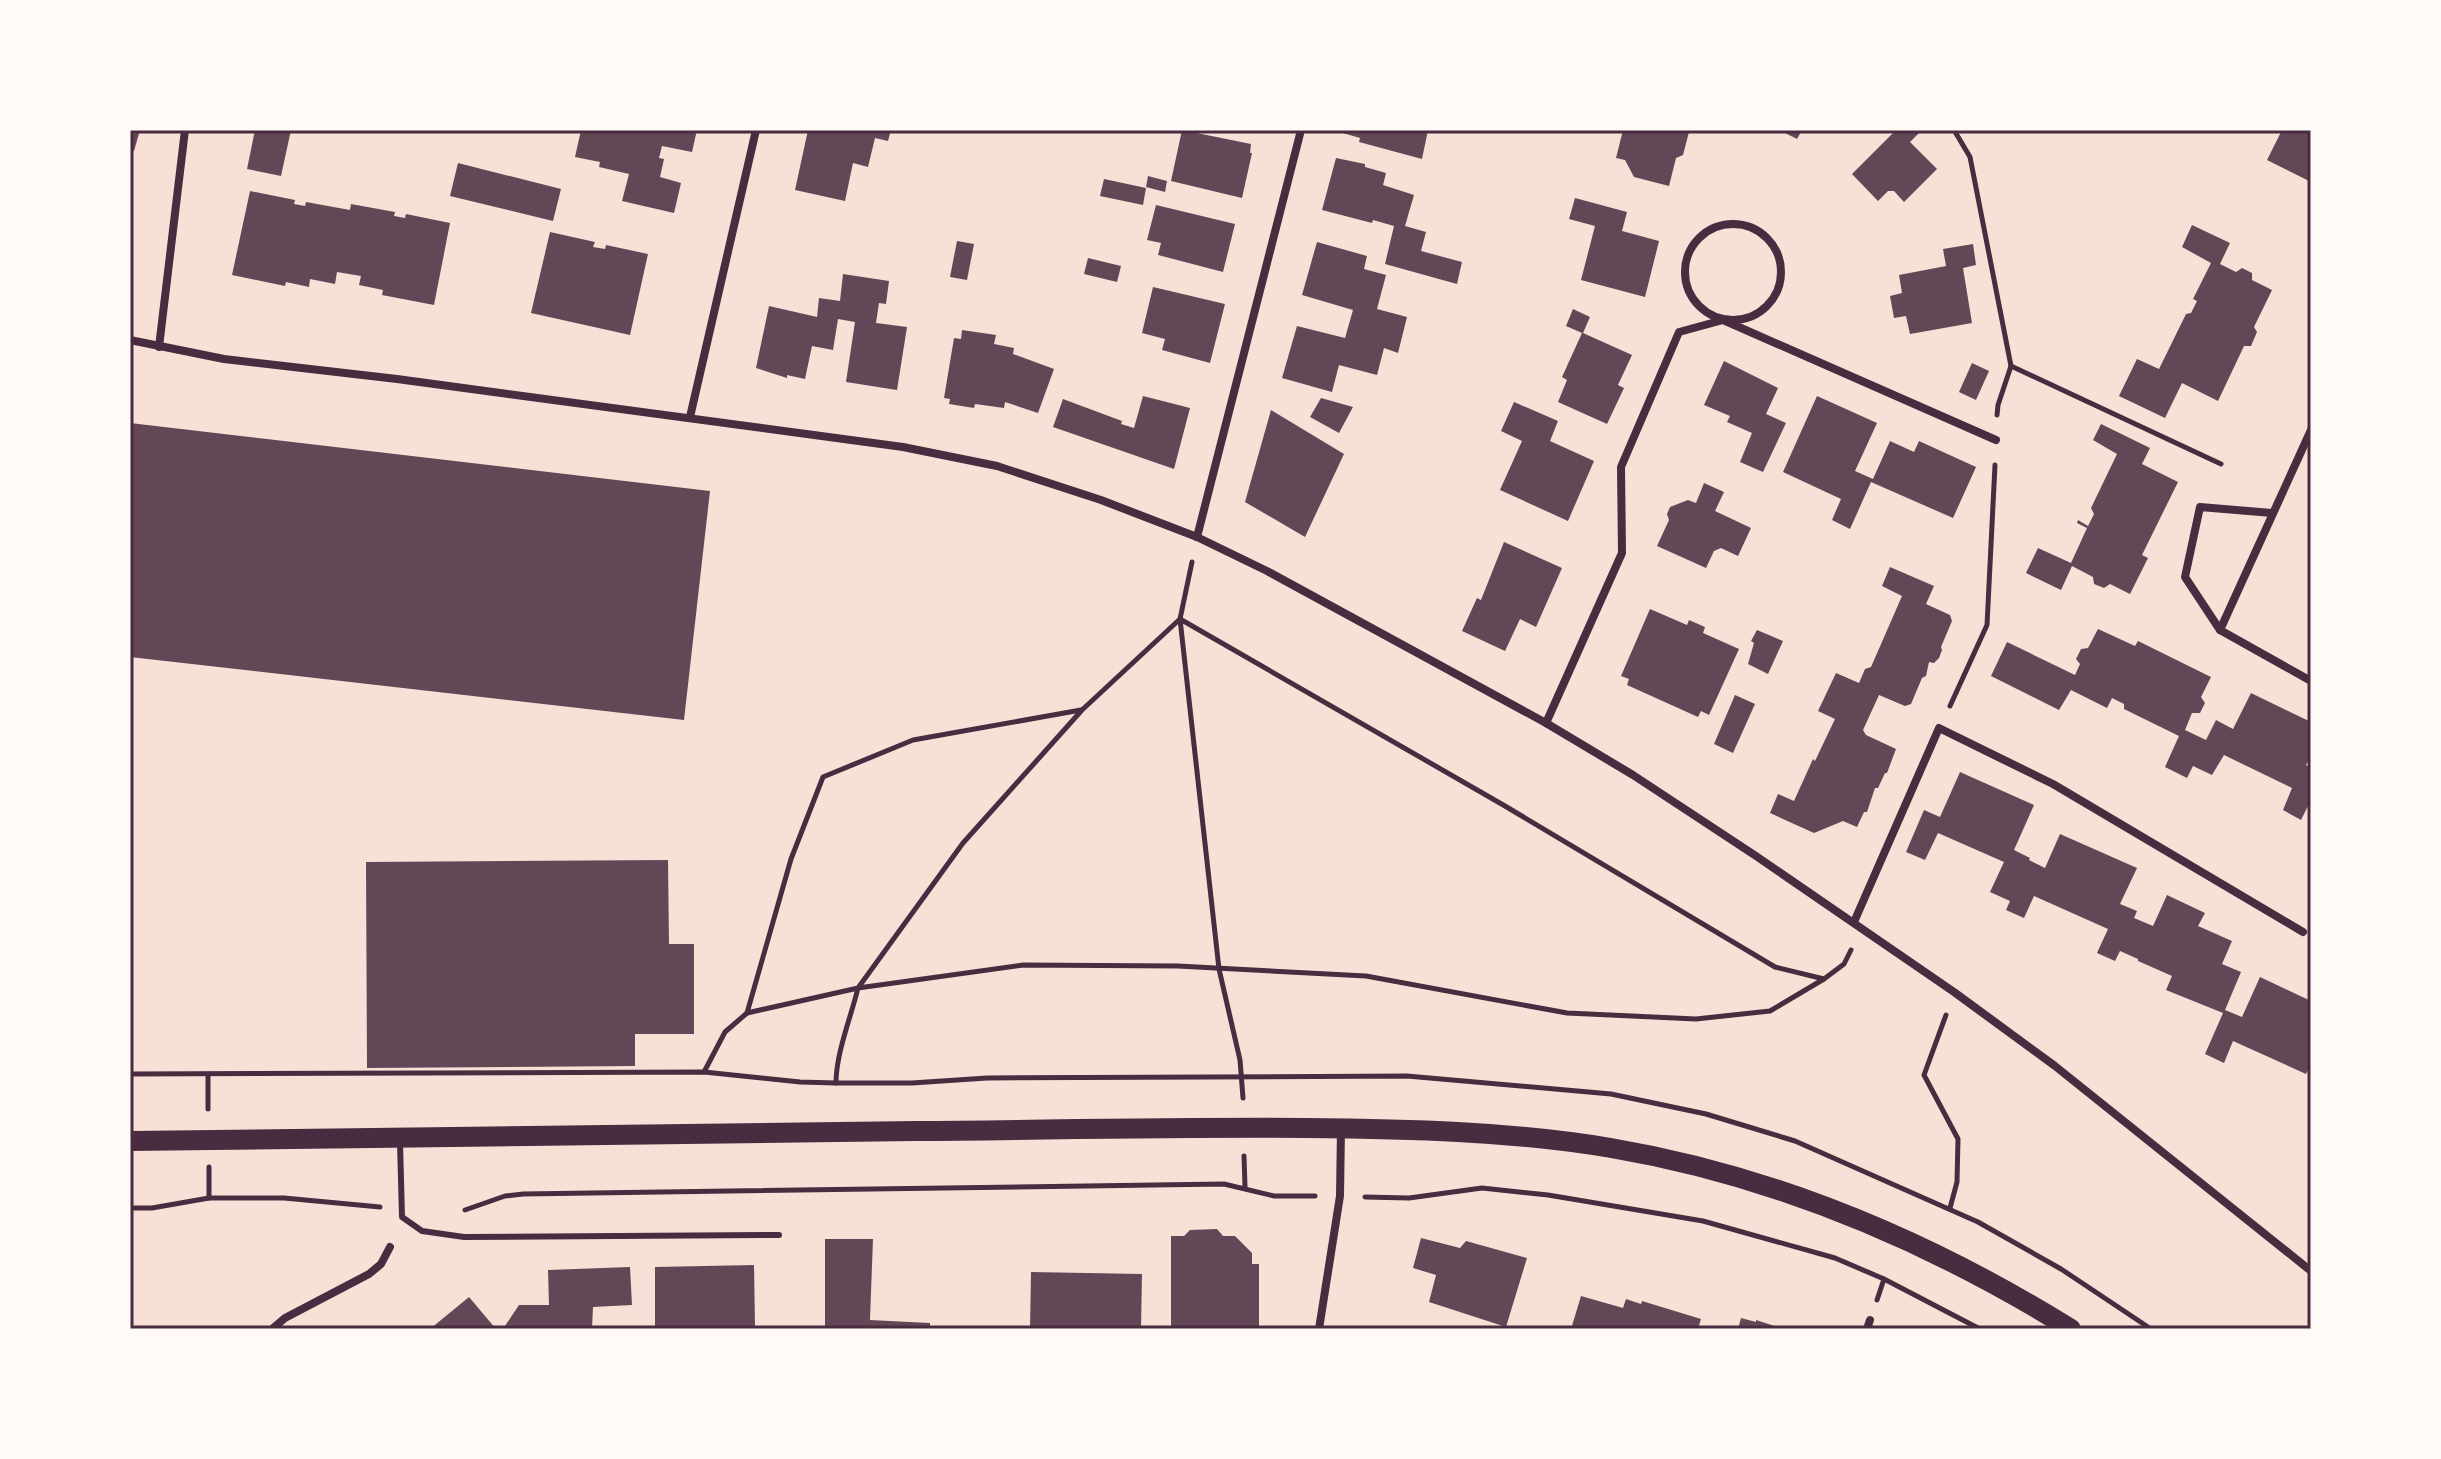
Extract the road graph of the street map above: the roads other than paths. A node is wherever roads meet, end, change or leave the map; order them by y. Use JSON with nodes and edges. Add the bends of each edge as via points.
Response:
{"nodes":[{"id":1,"x":185,"y":130,"type":"edge"},
{"id":2,"x":756,"y":130,"type":"edge"},
{"id":3,"x":1301,"y":130,"type":"edge"},
{"id":4,"x":1723,"y":320,"type":"junction"},
{"id":5,"x":130,"y":340,"type":"edge"},
{"id":6,"x":159,"y":347,"type":"junction"},
{"id":7,"x":690,"y":417,"type":"junction"},
{"id":8,"x":2311,"y":430,"type":"edge"},
{"id":9,"x":1996,"y":440,"type":"dead end"},
{"id":10,"x":2272,"y":513,"type":"junction"},
{"id":11,"x":1197,"y":537,"type":"junction"},
{"id":12,"x":2220,"y":630,"type":"junction"},
{"id":13,"x":2311,"y":681,"type":"edge"},
{"id":14,"x":1546,"y":723,"type":"junction"},
{"id":15,"x":1854,"y":922,"type":"junction"},
{"id":16,"x":2303,"y":932,"type":"dead end"},
{"id":17,"x":1341,"y":1128,"type":"junction"},
{"id":18,"x":400,"y":1138,"type":"junction"},
{"id":19,"x":130,"y":1141,"type":"edge"},
{"id":20,"x":779,"y":1235,"type":"dead end"},
{"id":21,"x":390,"y":1247,"type":"dead end"},
{"id":22,"x":2311,"y":1271,"type":"edge"},
{"id":23,"x":272,"y":1329,"type":"edge"},
{"id":24,"x":1319,"y":1329,"type":"edge"},
{"id":25,"x":2071,"y":1329,"type":"edge"}],
"edges":[{"from":1,"to":6,"type":"street"},
{"from":2,"to":7,"type":"street"},
{"from":3,"to":11,"type":"street"},
{"from":4,"to":4,"type":"street","via":[[1748,319],[1770,305],[1782,282],[1781,257],[1767,235],[1744,224],[1719,225],[1697,238],[1685,261],[1686,287],[1700,308]]},
{"from":4,"to":9,"type":"street"},
{"from":4,"to":14,"type":"street","via":[[1679,332],[1621,467],[1622,553]]},
{"from":5,"to":6,"type":"street"},
{"from":6,"to":7,"type":"street"},
{"from":7,"to":11,"type":"street","via":[[997,466]]},
{"from":8,"to":10,"type":"street"},
{"from":10,"to":12,"type":"street"},
{"from":10,"to":12,"type":"street","via":[[2200,507],[2185,577]]},
{"from":11,"to":14,"type":"street"},
{"from":12,"to":13,"type":"street"},
{"from":14,"to":15,"type":"street"},
{"from":15,"to":16,"type":"street","via":[[1939,728],[2053,784]]},
{"from":15,"to":22,"type":"street","via":[[2055,1066]]},
{"from":17,"to":18,"type":"main road"},
{"from":17,"to":24,"type":"street","via":[[1340,1196]]},
{"from":17,"to":25,"type":"main road","via":[[1598,1146],[1745,1179],[1912,1241]]},
{"from":18,"to":19,"type":"main road"},
{"from":18,"to":20,"type":"lane","via":[[402,1217],[422,1231]]},
{"from":21,"to":23,"type":"street","via":[[369,1274]]}]}
